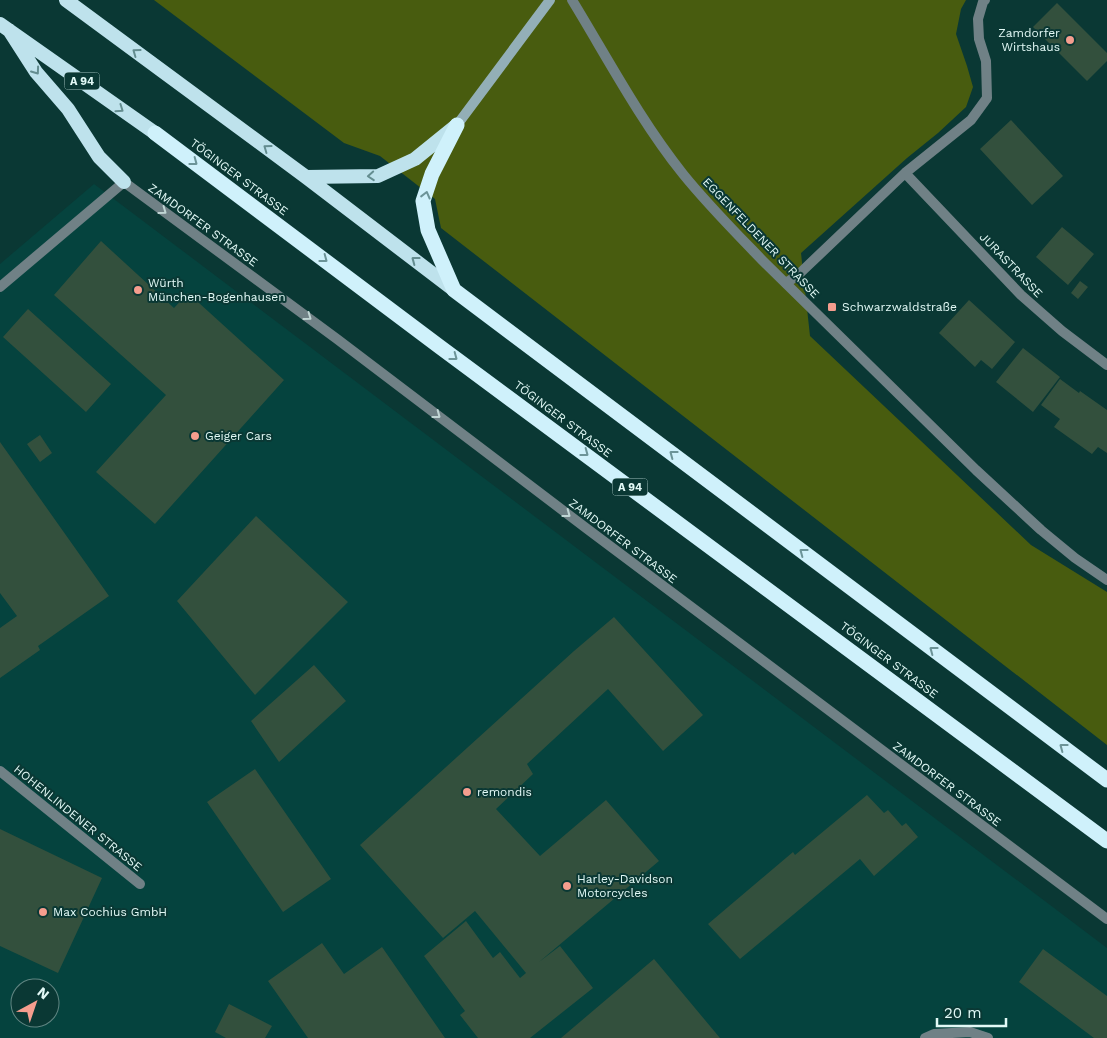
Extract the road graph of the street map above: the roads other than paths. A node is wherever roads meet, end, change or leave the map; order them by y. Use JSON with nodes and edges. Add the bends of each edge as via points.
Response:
{"nodes":[{"id":1,"x":66,"y":0,"type":"edge"},
{"id":2,"x":550,"y":0,"type":"edge"},
{"id":3,"x":572,"y":0,"type":"edge"},
{"id":4,"x":985,"y":0,"type":"edge"},
{"id":5,"x":4,"y":27,"type":"edge"},
{"id":6,"x":457,"y":125,"type":"junction"},
{"id":7,"x":155,"y":133,"type":"joint"},
{"id":8,"x":906,"y":172,"type":"junction"},
{"id":9,"x":306,"y":177,"type":"junction"},
{"id":10,"x":124,"y":182,"type":"junction"},
{"id":11,"x":786,"y":283,"type":"junction"},
{"id":12,"x":0,"y":287,"type":"edge"},
{"id":13,"x":454,"y":290,"type":"junction"},
{"id":14,"x":1107,"y":365,"type":"edge"},
{"id":15,"x":1107,"y":580,"type":"edge"},
{"id":16,"x":0,"y":771,"type":"edge"},
{"id":17,"x":1107,"y":780,"type":"edge"},
{"id":18,"x":1107,"y":840,"type":"edge"},
{"id":19,"x":140,"y":884,"type":"dead end"},
{"id":20,"x":1107,"y":919,"type":"edge"},
{"id":21,"x":926,"y":1038,"type":"edge"},
{"id":22,"x":988,"y":1038,"type":"edge"}],
"edges":[{"from":9,"to":1,"type":"highway","one_way":true},
{"from":2,"to":6,"type":"main road"},
{"from":3,"to":11,"type":"street","name":"EGGENFELDENER STRASSE","via":[[648,125],[684,175]]},
{"from":4,"to":8,"type":"street","via":[[978,19],[979,39],[986,61],[986,98],[972,120]]},
{"from":5,"to":7,"type":"highway","name":"TÖGINGER STRASSE","number":"A 94","one_way":true},
{"from":5,"to":10,"type":"highway","one_way":true,"via":[[68,109],[99,157]]},
{"from":6,"to":9,"type":"highway","one_way":true,"via":[[415,159],[378,176]]},
{"from":13,"to":6,"type":"highway","one_way":true,"via":[[428,230],[424,201],[432,174]]},
{"from":7,"to":18,"type":"highway","name":"TÖGINGER STRASSE","number":"A 94","one_way":true},
{"from":8,"to":11,"type":"street"},
{"from":8,"to":14,"type":"street","name":"JURASTRASSE","via":[[1021,295]]},
{"from":13,"to":9,"type":"highway","one_way":true},
{"from":10,"to":12,"type":"street"},
{"from":10,"to":20,"type":"street","name":"ZAMDORFER STRASSE","one_way":true},
{"from":11,"to":15,"type":"street","name":"EGGENFELDENER STRASSE","via":[[976,470],[1041,530]]},
{"from":17,"to":13,"type":"highway","one_way":true},
{"from":16,"to":19,"type":"street","name":"HOHENLINDENER STRASSE"},
{"from":21,"to":22,"type":"street","via":[[934,1034],[970,1032]]}]}
